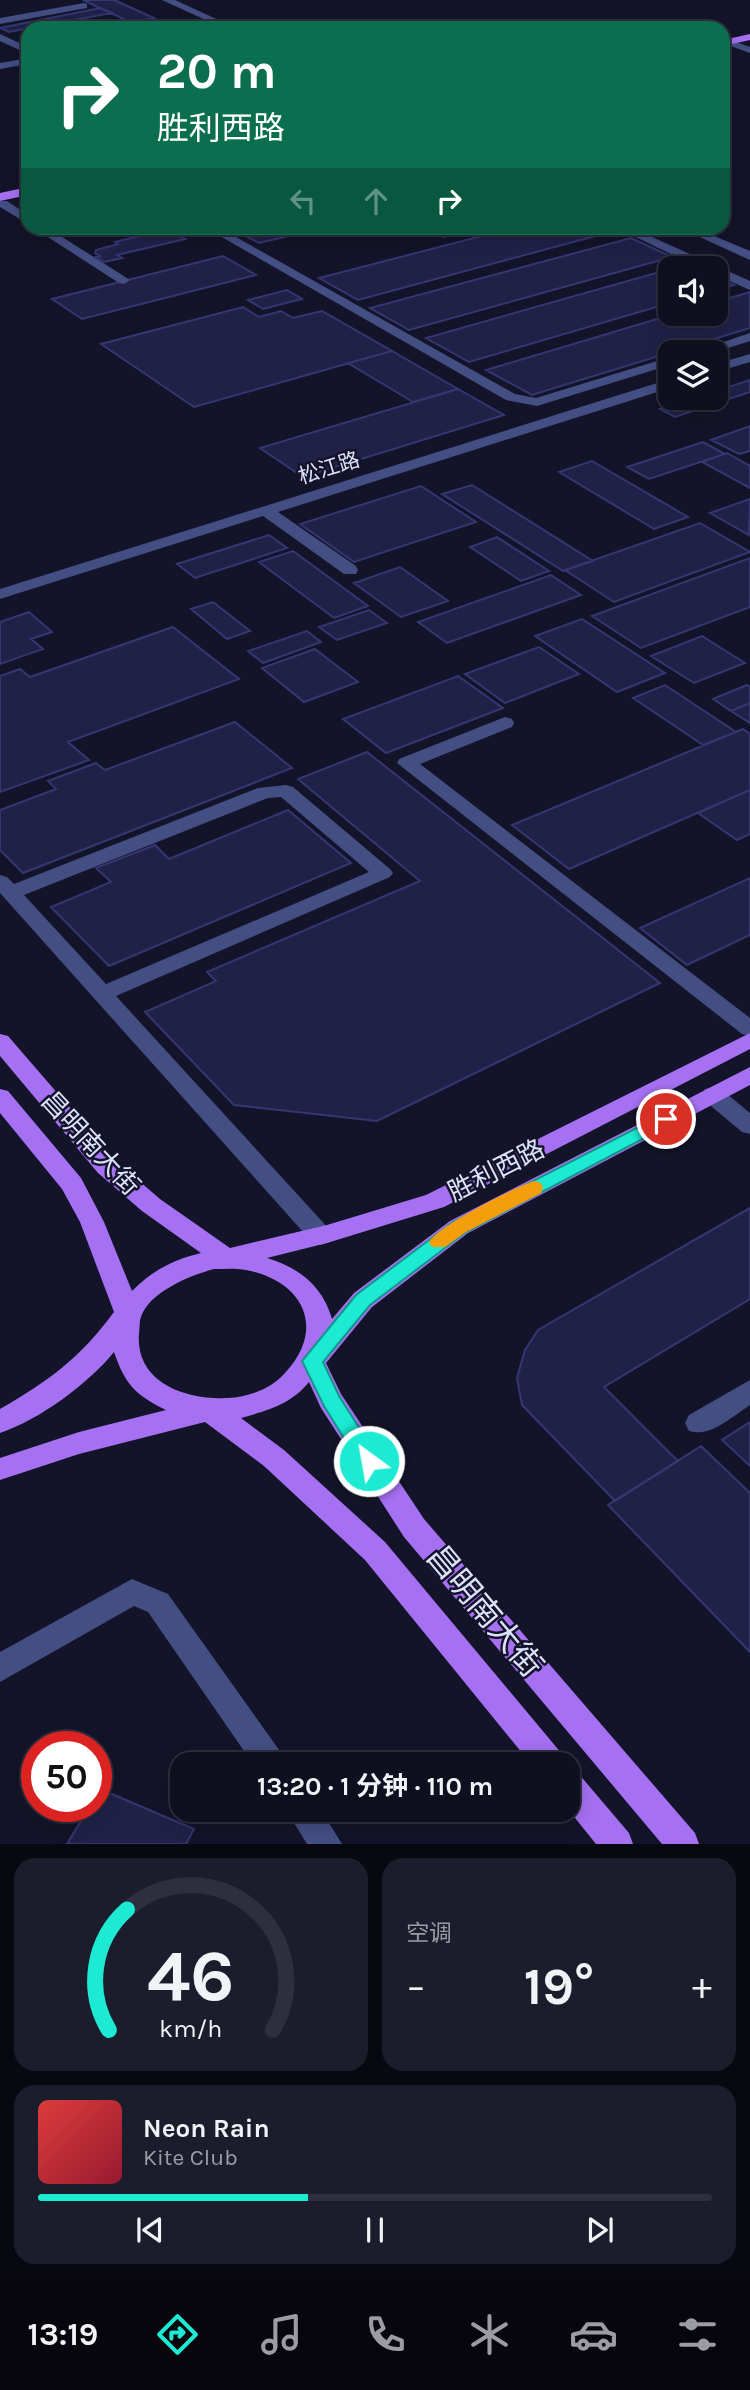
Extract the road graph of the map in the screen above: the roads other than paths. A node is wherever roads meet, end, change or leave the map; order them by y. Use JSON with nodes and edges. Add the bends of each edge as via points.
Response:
{"nodes":[{"id":1,"x":167,"y":0,"type":"edge"},
{"id":2,"x":85,"y":6,"type":"dead end"},
{"id":3,"x":0,"y":21,"type":"edge"},
{"id":4,"x":215,"y":21,"type":"edge"},
{"id":5,"x":750,"y":31,"type":"edge"},
{"id":6,"x":0,"y":37,"type":"edge"},
{"id":7,"x":750,"y":37,"type":"edge"},
{"id":8,"x":730,"y":39,"type":"edge"},
{"id":9,"x":730,"y":40,"type":"edge"},
{"id":10,"x":730,"y":43,"type":"edge"},
{"id":11,"x":21,"y":48,"type":"edge"},
{"id":12,"x":750,"y":50,"type":"edge"},
{"id":13,"x":21,"y":62,"type":"edge"},
{"id":14,"x":0,"y":66,"type":"edge"},
{"id":15,"x":21,"y":194,"type":"edge"},
{"id":16,"x":21,"y":200,"type":"edge"},
{"id":17,"x":1,"y":202,"type":"edge"},
{"id":18,"x":21,"y":215,"type":"edge"},
{"id":19,"x":51,"y":235,"type":"edge"},
{"id":20,"x":224,"y":235,"type":"edge"},
{"id":21,"x":638,"y":235,"type":"edge"},
{"id":22,"x":702,"y":235,"type":"edge"},
{"id":23,"x":684,"y":256,"type":"edge"},
{"id":24,"x":750,"y":256,"type":"edge"},
{"id":25,"x":728,"y":275,"type":"edge"},
{"id":26,"x":124,"y":280,"type":"dead end"},
{"id":27,"x":750,"y":285,"type":"edge"},
{"id":28,"x":750,"y":337,"type":"edge"},
{"id":29,"x":728,"y":344,"type":"edge"},
{"id":30,"x":750,"y":358,"type":"edge"},
{"id":31,"x":728,"y":364,"type":"edge"},
{"id":32,"x":658,"y":365,"type":"edge"},
{"id":33,"x":658,"y":387,"type":"edge"},
{"id":34,"x":265,"y":510,"type":"junction"},
{"id":35,"x":349,"y":570,"type":"dead end"},
{"id":36,"x":0,"y":594,"type":"edge"},
{"id":37,"x":505,"y":723,"type":"dead end"},
{"id":38,"x":5,"y":887,"type":"edge"},
{"id":39,"x":102,"y":994,"type":"junction"},
{"id":40,"x":750,"y":1029,"type":"edge"},
{"id":41,"x":750,"y":1040,"type":"edge"},
{"id":42,"x":0,"y":1041,"type":"edge"},
{"id":43,"x":750,"y":1075,"type":"edge"},
{"id":44,"x":713,"y":1095,"type":"junction"},
{"id":45,"x":0,"y":1097,"type":"edge"},
{"id":46,"x":750,"y":1126,"type":"edge"},
{"id":47,"x":321,"y":1236,"type":"junction"},
{"id":48,"x":226,"y":1258,"type":"junction"},
{"id":49,"x":128,"y":1314,"type":"junction"},
{"id":50,"x":313,"y":1361,"type":"junction"},
{"id":51,"x":750,"y":1391,"type":"edge"},
{"id":52,"x":209,"y":1410,"type":"junction"},
{"id":53,"x":0,"y":1422,"type":"edge"},
{"id":54,"x":699,"y":1423,"type":"dead end"},
{"id":55,"x":0,"y":1469,"type":"edge"},
{"id":56,"x":0,"y":1668,"type":"edge"},
{"id":57,"x":263,"y":1752,"type":"edge"},
{"id":58,"x":541,"y":1752,"type":"edge"},
{"id":59,"x":580,"y":1800,"type":"edge"},
{"id":60,"x":310,"y":1822,"type":"edge"},
{"id":61,"x":326,"y":1844,"type":"edge"},
{"id":62,"x":617,"y":1844,"type":"edge"},
{"id":63,"x":683,"y":1844,"type":"edge"}],
"edges":[{"from":1,"to":4,"type":"street"},
{"from":2,"to":3,"type":"street"},
{"from":5,"to":8,"type":"main road"},
{"from":6,"to":11,"type":"street"},
{"from":7,"to":9,"type":"main road"},
{"from":10,"to":12,"type":"street"},
{"from":13,"to":14,"type":"street"},
{"from":15,"to":17,"type":"main road"},
{"from":16,"to":17,"type":"main road"},
{"from":17,"to":18,"type":"street"},
{"from":19,"to":26,"type":"street"},
{"from":20,"to":32,"type":"street","via":[[511,397],[537,402]]},
{"from":21,"to":23,"type":"street"},
{"from":22,"to":24,"type":"street"},
{"from":25,"to":27,"type":"street"},
{"from":28,"to":29,"type":"street"},
{"from":30,"to":31,"type":"street"},
{"from":33,"to":34,"type":"street","name":"松江路"},
{"from":34,"to":35,"type":"street"},
{"from":34,"to":36,"type":"street","name":"松江路"},
{"from":37,"to":40,"type":"street","via":[[406,763]]},
{"from":38,"to":39,"type":"street"},
{"from":38,"to":39,"type":"street","via":[[265,792],[286,791],[383,873]]},
{"from":39,"to":47,"type":"street"},
{"from":41,"to":47,"type":"main road","name":"胜利西路","via":[[435,1201]]},
{"from":42,"to":48,"type":"main road","name":"昌明南大街","via":[[107,1167]]},
{"from":43,"to":44,"type":"main road","name":"胜利西路"},
{"from":44,"to":46,"type":"street"},
{"from":44,"to":50,"type":"main road","name":"胜利西路","via":[[459,1227],[363,1300]]},
{"from":45,"to":49,"type":"main road","name":"昌明南大街","via":[[72,1184]]},
{"from":47,"to":48,"type":"main road","name":"胜利西路"},
{"from":48,"to":49,"type":"main road","via":[[167,1274],[137,1299]]},
{"from":48,"to":50,"type":"main road","via":[[271,1266],[306,1290],[321,1324]]},
{"from":49,"to":52,"type":"main road","via":[[123,1347],[137,1377],[168,1400]]},
{"from":49,"to":53,"type":"main road","via":[[84,1366]]},
{"from":50,"to":52,"type":"main road","via":[[288,1388],[270,1398],[241,1408]]},
{"from":50,"to":63,"type":"main road","name":"昌明南大街","via":[[331,1400],[414,1528]]},
{"from":51,"to":54,"type":"street"},
{"from":52,"to":55,"type":"main road","via":[[79,1443]]},
{"from":52,"to":58,"type":"main road","name":"昌明南大街","via":[[284,1467],[375,1551]]},
{"from":56,"to":57,"type":"street","via":[[132,1592],[158,1603],[166,1612]]},
{"from":59,"to":62,"type":"main road"},
{"from":60,"to":61,"type":"street"}]}
